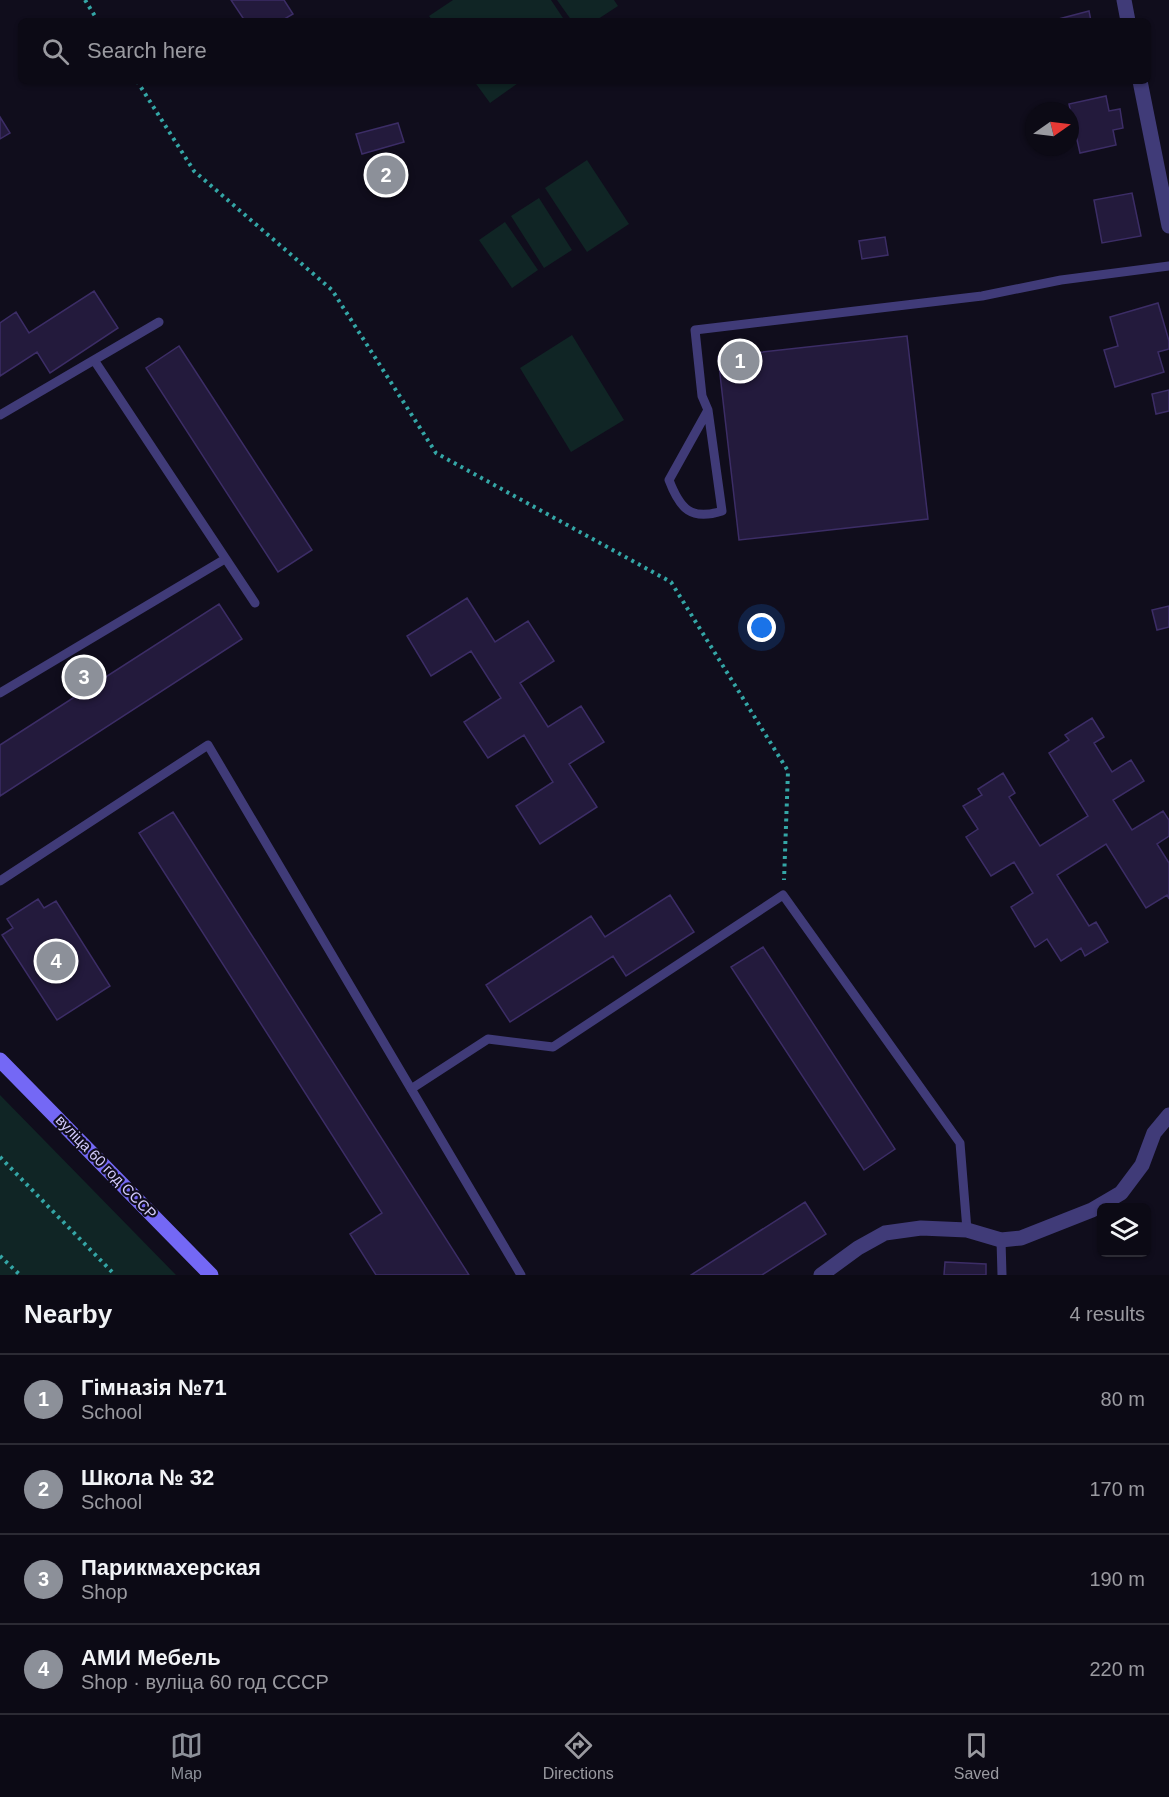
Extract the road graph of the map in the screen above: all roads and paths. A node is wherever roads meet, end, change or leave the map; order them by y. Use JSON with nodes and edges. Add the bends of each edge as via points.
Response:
{"nodes":[{"id":1,"x":85,"y":0,"type":"edge"},
{"id":2,"x":1124,"y":0,"type":"edge"},
{"id":3,"x":96,"y":18,"type":"edge"},
{"id":4,"x":1127,"y":18,"type":"edge"},
{"id":5,"x":139,"y":84,"type":"edge"},
{"id":6,"x":1141,"y":84,"type":"edge"},
{"id":7,"x":1169,"y":226,"type":"edge"},
{"id":8,"x":1169,"y":266,"type":"edge"},
{"id":9,"x":159,"y":322,"type":"dead end"},
{"id":10,"x":94,"y":360,"type":"junction"},
{"id":11,"x":708,"y":410,"type":"junction"},
{"id":12,"x":0,"y":415,"type":"edge"},
{"id":13,"x":225,"y":560,"type":"junction"},
{"id":14,"x":255,"y":603,"type":"dead end"},
{"id":15,"x":0,"y":693,"type":"edge"},
{"id":16,"x":0,"y":881,"type":"edge"},
{"id":17,"x":783,"y":895,"type":"junction"},
{"id":18,"x":0,"y":1060,"type":"edge"},
{"id":19,"x":411,"y":1089,"type":"junction"},
{"id":20,"x":1169,"y":1115,"type":"edge"},
{"id":21,"x":0,"y":1157,"type":"edge"},
{"id":22,"x":968,"y":1230,"type":"junction"},
{"id":23,"x":1001,"y":1240,"type":"junction"},
{"id":24,"x":0,"y":1256,"type":"edge"},
{"id":25,"x":21,"y":1275,"type":"edge"},
{"id":26,"x":115,"y":1275,"type":"edge"},
{"id":27,"x":211,"y":1275,"type":"edge"},
{"id":28,"x":521,"y":1275,"type":"edge"},
{"id":29,"x":821,"y":1275,"type":"edge"},
{"id":30,"x":1002,"y":1275,"type":"edge"}],
"edges":[{"from":1,"to":3,"type":"path"},
{"from":2,"to":4,"type":"street"},
{"from":5,"to":17,"type":"path","via":[[194,171],[332,290],[436,453],[671,582],[788,771]]},
{"from":6,"to":7,"type":"street"},
{"from":8,"to":11,"type":"lane","via":[[1061,280],[982,296],[695,330],[702,396]]},
{"from":9,"to":10,"type":"lane"},
{"from":10,"to":12,"type":"lane"},
{"from":10,"to":13,"type":"lane"},
{"from":11,"to":11,"type":"lane","via":[[669,480],[675,497],[691,514],[706,516],[722,511]]},
{"from":13,"to":14,"type":"lane"},
{"from":13,"to":15,"type":"lane"},
{"from":16,"to":19,"type":"lane","via":[[208,745]]},
{"from":17,"to":19,"type":"lane","via":[[553,1047],[488,1039]]},
{"from":17,"to":22,"type":"lane","via":[[960,1143]]},
{"from":18,"to":27,"type":"street","name":"вуліца 60 год СССР"},
{"from":19,"to":28,"type":"lane"},
{"from":20,"to":23,"type":"street","via":[[1154,1133],[1142,1165],[1121,1193],[1092,1210],[1021,1238]]},
{"from":21,"to":26,"type":"path"},
{"from":22,"to":23,"type":"street"},
{"from":22,"to":29,"type":"street","via":[[921,1228],[885,1233]]},
{"from":23,"to":30,"type":"lane"},
{"from":24,"to":25,"type":"path"}]}
